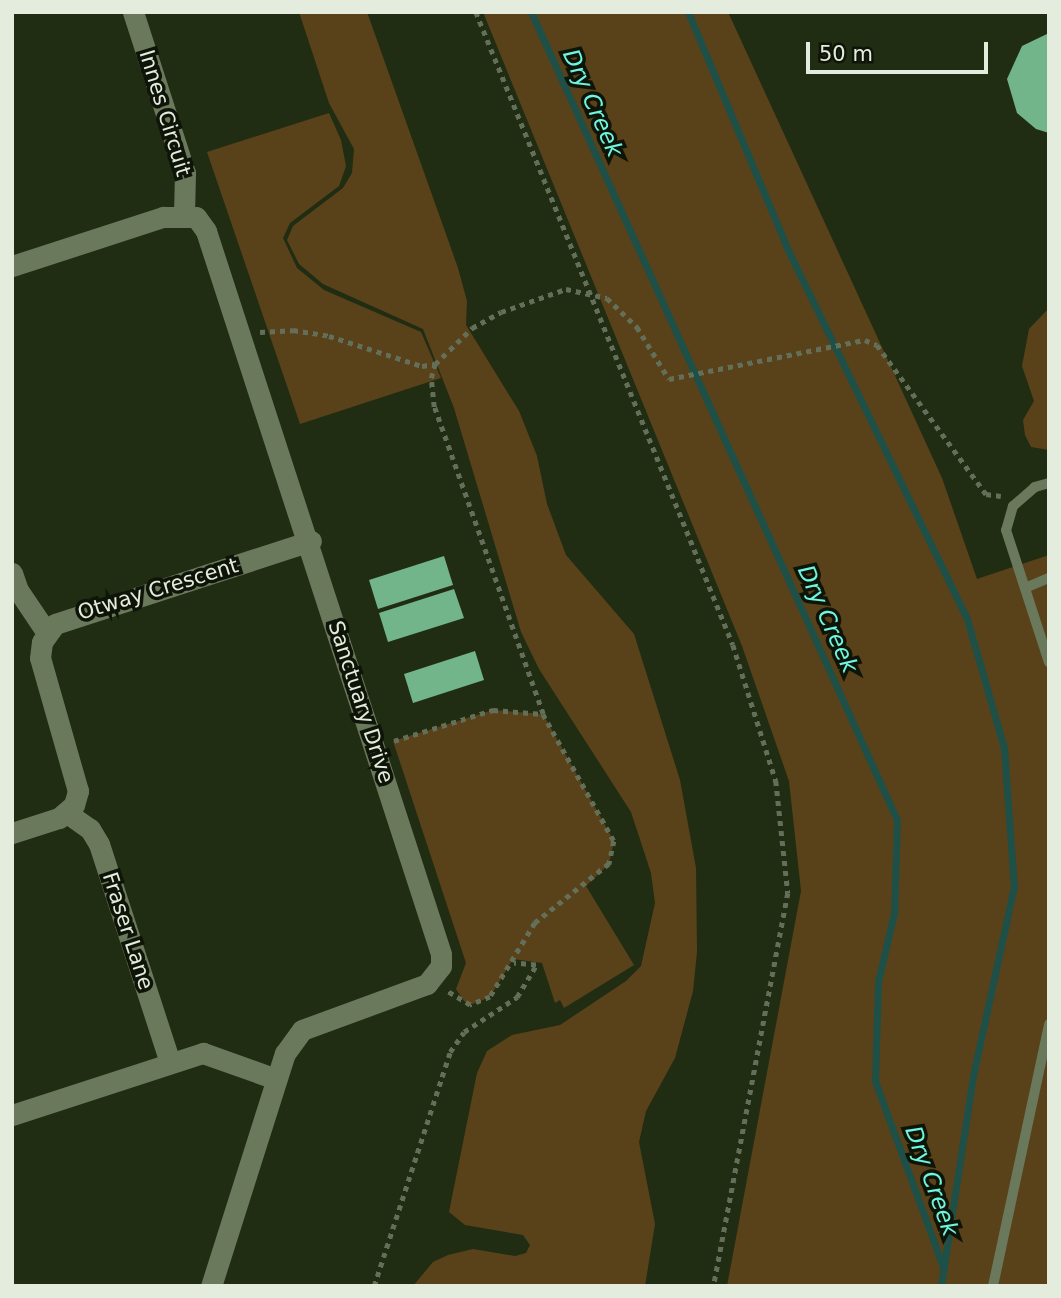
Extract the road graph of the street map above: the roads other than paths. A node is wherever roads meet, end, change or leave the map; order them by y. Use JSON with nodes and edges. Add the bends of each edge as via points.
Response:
{"nodes":[{"id":1,"x":133,"y":12,"type":"edge"},
{"id":2,"x":184,"y":214,"type":"junction"},
{"id":3,"x":12,"y":266,"type":"edge"},
{"id":4,"x":1049,"y":483,"type":"edge"},
{"id":5,"x":310,"y":541,"type":"junction"},
{"id":6,"x":12,"y":573,"type":"edge"},
{"id":7,"x":1049,"y":578,"type":"edge"},
{"id":8,"x":1025,"y":588,"type":"junction"},
{"id":9,"x":47,"y":633,"type":"junction"},
{"id":10,"x":1049,"y":662,"type":"edge"},
{"id":11,"x":66,"y":813,"type":"junction"},
{"id":12,"x":12,"y":833,"type":"edge"},
{"id":13,"x":1049,"y":1024,"type":"edge"},
{"id":14,"x":170,"y":1062,"type":"junction"},
{"id":15,"x":276,"y":1079,"type":"junction"},
{"id":16,"x":12,"y":1115,"type":"edge"},
{"id":17,"x":211,"y":1286,"type":"edge"},
{"id":18,"x":993,"y":1286,"type":"edge"}],
"edges":[{"from":1,"to":2,"type":"street","name":"Innes Circuit","via":[[185,173]]},
{"from":2,"to":3,"type":"street"},
{"from":2,"to":5,"type":"street","name":"Sanctuary Drive","via":[[196,217],[206,230]]},
{"from":4,"to":8,"type":"lane","via":[[1035,487],[1013,506],[1006,530]]},
{"from":5,"to":9,"type":"street","name":"Otway Crescent","via":[[65,618]]},
{"from":5,"to":15,"type":"street","name":"Sanctuary Drive","via":[[441,954],[441,966],[432,980],[413,992],[302,1030],[285,1053]]},
{"from":6,"to":9,"type":"street"},
{"from":7,"to":8,"type":"lane"},
{"from":8,"to":10,"type":"lane"},
{"from":9,"to":11,"type":"street","via":[[40,658],[78,782],[77,798]]},
{"from":11,"to":12,"type":"street"},
{"from":11,"to":14,"type":"street","name":"Fraser Lane","via":[[90,829],[99,844]]},
{"from":13,"to":18,"type":"lane"},
{"from":14,"to":15,"type":"street","via":[[214,1054]]},
{"from":14,"to":16,"type":"street"},
{"from":15,"to":17,"type":"street"}]}
